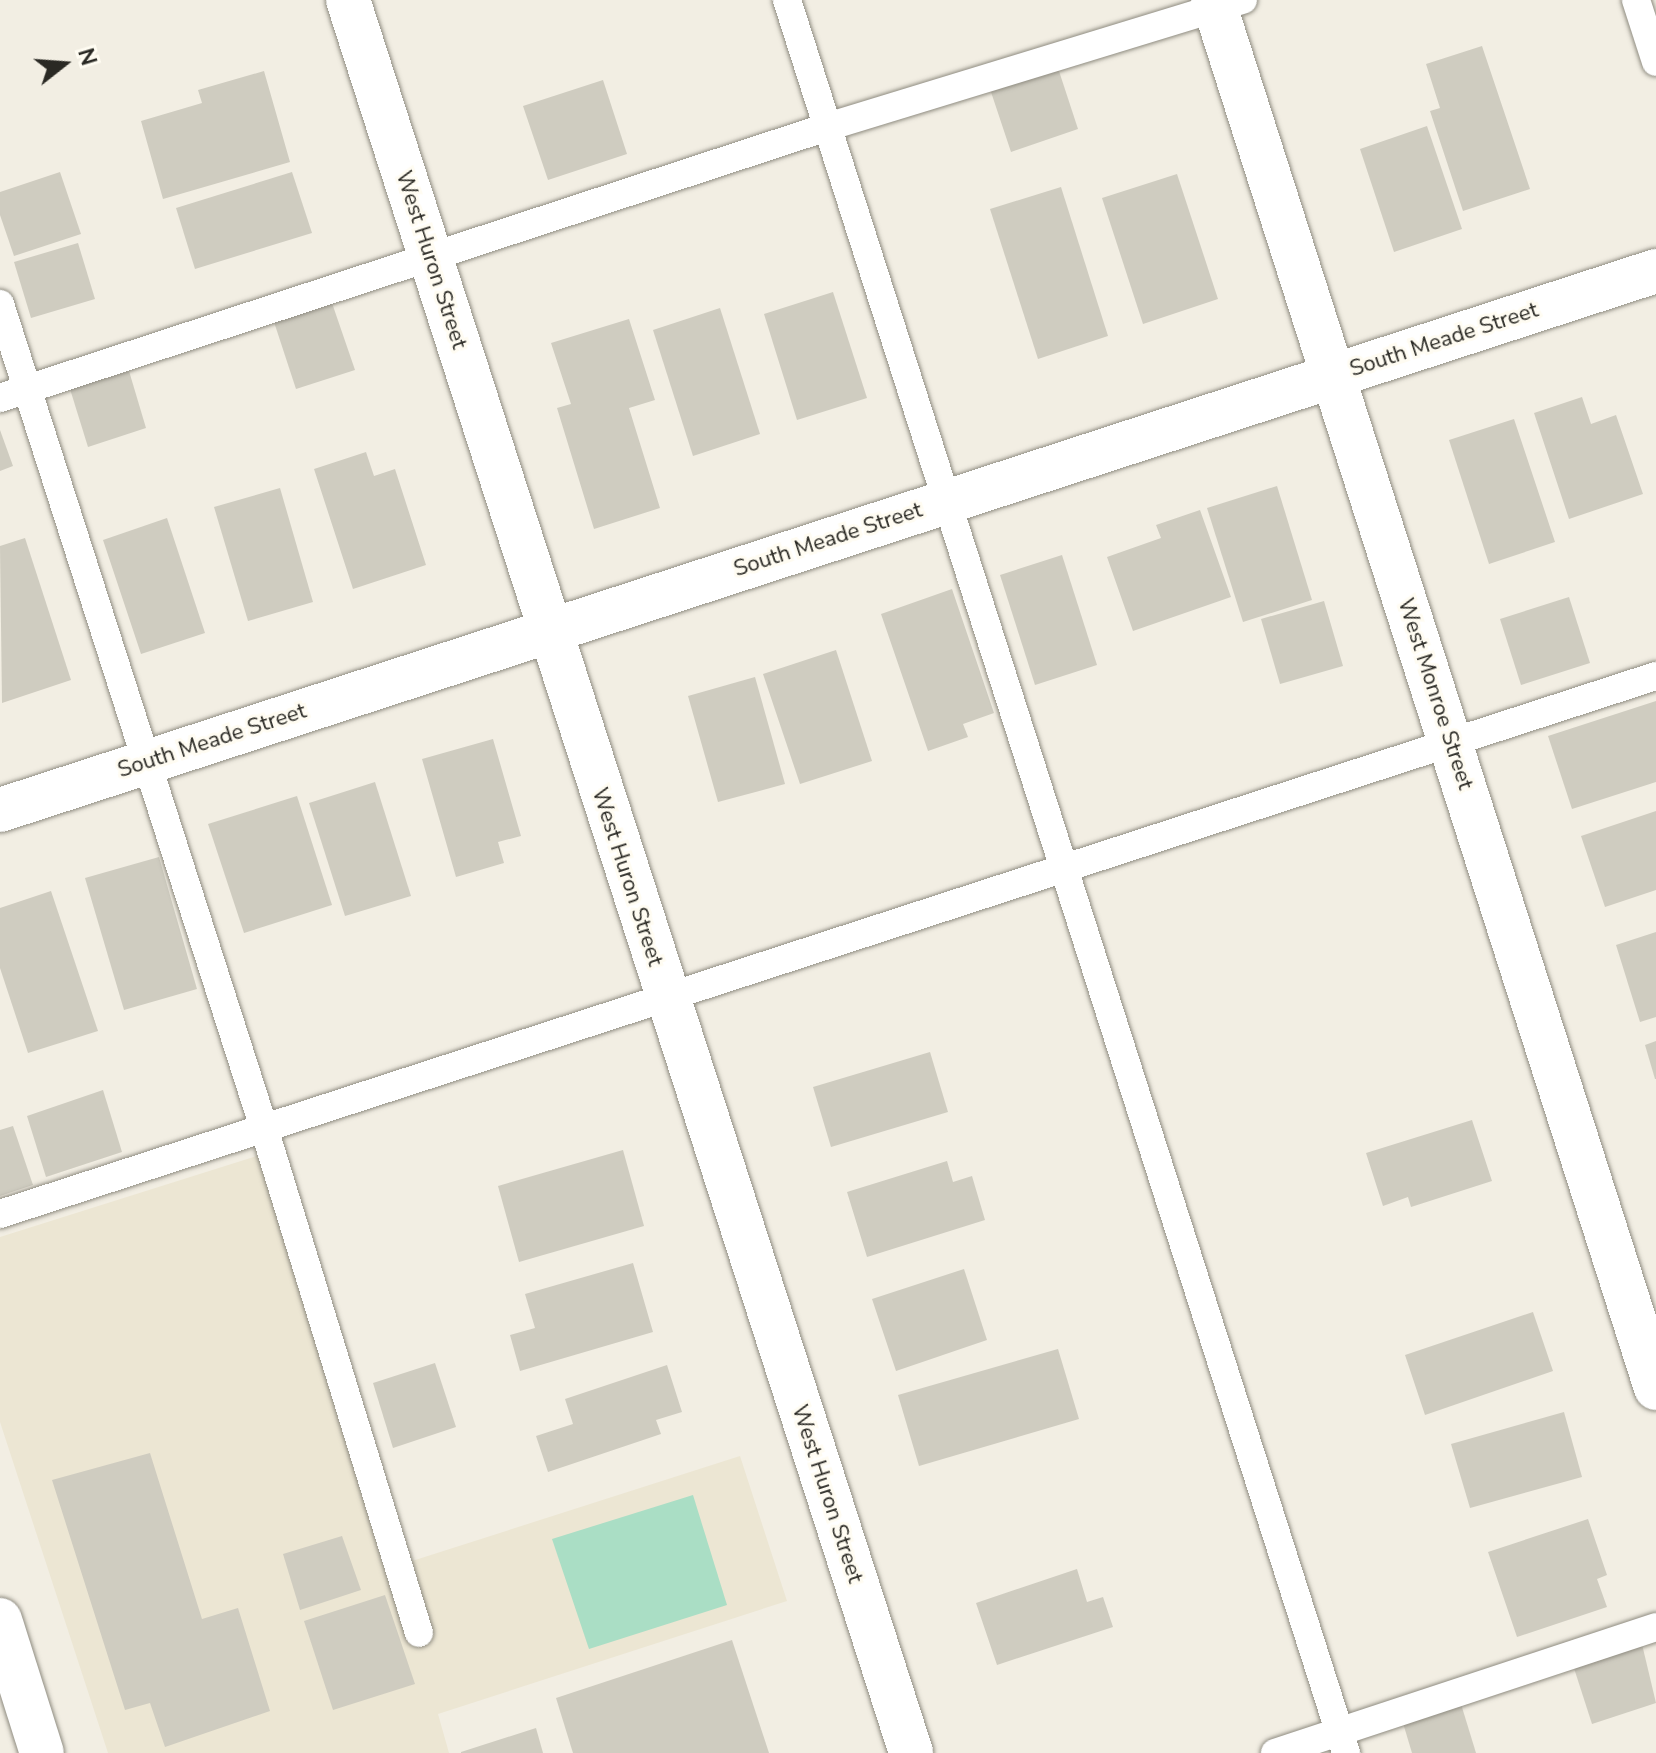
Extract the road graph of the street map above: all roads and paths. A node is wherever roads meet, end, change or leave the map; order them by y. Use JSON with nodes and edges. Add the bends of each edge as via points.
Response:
{"nodes":[{"id":1,"x":348,"y":0,"type":"edge"},
{"id":2,"x":787,"y":0,"type":"edge"},
{"id":3,"x":1636,"y":0,"type":"edge"},
{"id":4,"x":1224,"y":3,"type":"edge"},
{"id":5,"x":1656,"y":62,"type":"edge"},
{"id":6,"x":827,"y":127,"type":"junction"},
{"id":7,"x":430,"y":257,"type":"junction"},
{"id":8,"x":1656,"y":271,"type":"edge"},
{"id":9,"x":0,"y":304,"type":"edge"},
{"id":10,"x":1333,"y":376,"type":"junction"},
{"id":11,"x":13,"y":394,"type":"edge"},
{"id":12,"x":947,"y":502,"type":"junction"},
{"id":13,"x":549,"y":631,"type":"junction"},
{"id":14,"x":1656,"y":676,"type":"edge"},
{"id":15,"x":1450,"y":743,"type":"junction"},
{"id":16,"x":145,"y":762,"type":"junction"},
{"id":17,"x":0,"y":810,"type":"edge"},
{"id":18,"x":1064,"y":869,"type":"junction"},
{"id":19,"x":666,"y":998,"type":"junction"},
{"id":20,"x":264,"y":1128,"type":"junction"},
{"id":21,"x":0,"y":1214,"type":"edge"},
{"id":22,"x":1656,"y":1388,"type":"edge"},
{"id":23,"x":0,"y":1620,"type":"edge"},
{"id":24,"x":1656,"y":1627,"type":"edge"},
{"id":25,"x":419,"y":1633,"type":"dead end"},
{"id":26,"x":1342,"y":1742,"type":"edge"},
{"id":27,"x":42,"y":1753,"type":"edge"},
{"id":28,"x":911,"y":1753,"type":"edge"},
{"id":29,"x":1275,"y":1753,"type":"edge"}],
"edges":[{"from":1,"to":7,"type":"street","name":"West Huron Street"},
{"from":2,"to":6,"type":"lane"},
{"from":3,"to":5,"type":"lane"},
{"from":4,"to":6,"type":"lane"},
{"from":4,"to":10,"type":"street","name":"West Monroe Street"},
{"from":6,"to":7,"type":"lane"},
{"from":6,"to":12,"type":"lane"},
{"from":7,"to":11,"type":"lane"},
{"from":7,"to":13,"type":"street","name":"West Huron Street"},
{"from":8,"to":10,"type":"street","name":"South Meade Street"},
{"from":9,"to":11,"type":"lane"},
{"from":10,"to":12,"type":"street","name":"South Meade Street"},
{"from":10,"to":15,"type":"street","name":"West Monroe Street"},
{"from":11,"to":16,"type":"lane"},
{"from":12,"to":13,"type":"street","name":"South Meade Street"},
{"from":12,"to":18,"type":"lane"},
{"from":13,"to":16,"type":"street","name":"South Meade Street"},
{"from":13,"to":19,"type":"street","name":"West Huron Street"},
{"from":14,"to":15,"type":"lane"},
{"from":15,"to":18,"type":"lane"},
{"from":15,"to":22,"type":"street","name":"West Monroe Street"},
{"from":16,"to":17,"type":"street","name":"South Meade Street"},
{"from":16,"to":20,"type":"lane"},
{"from":18,"to":19,"type":"lane"},
{"from":18,"to":26,"type":"lane"},
{"from":19,"to":20,"type":"lane"},
{"from":19,"to":28,"type":"street","name":"West Huron Street"},
{"from":20,"to":21,"type":"lane"},
{"from":20,"to":25,"type":"lane"},
{"from":23,"to":27,"type":"street"},
{"from":24,"to":26,"type":"lane"},
{"from":26,"to":29,"type":"lane"}]}
